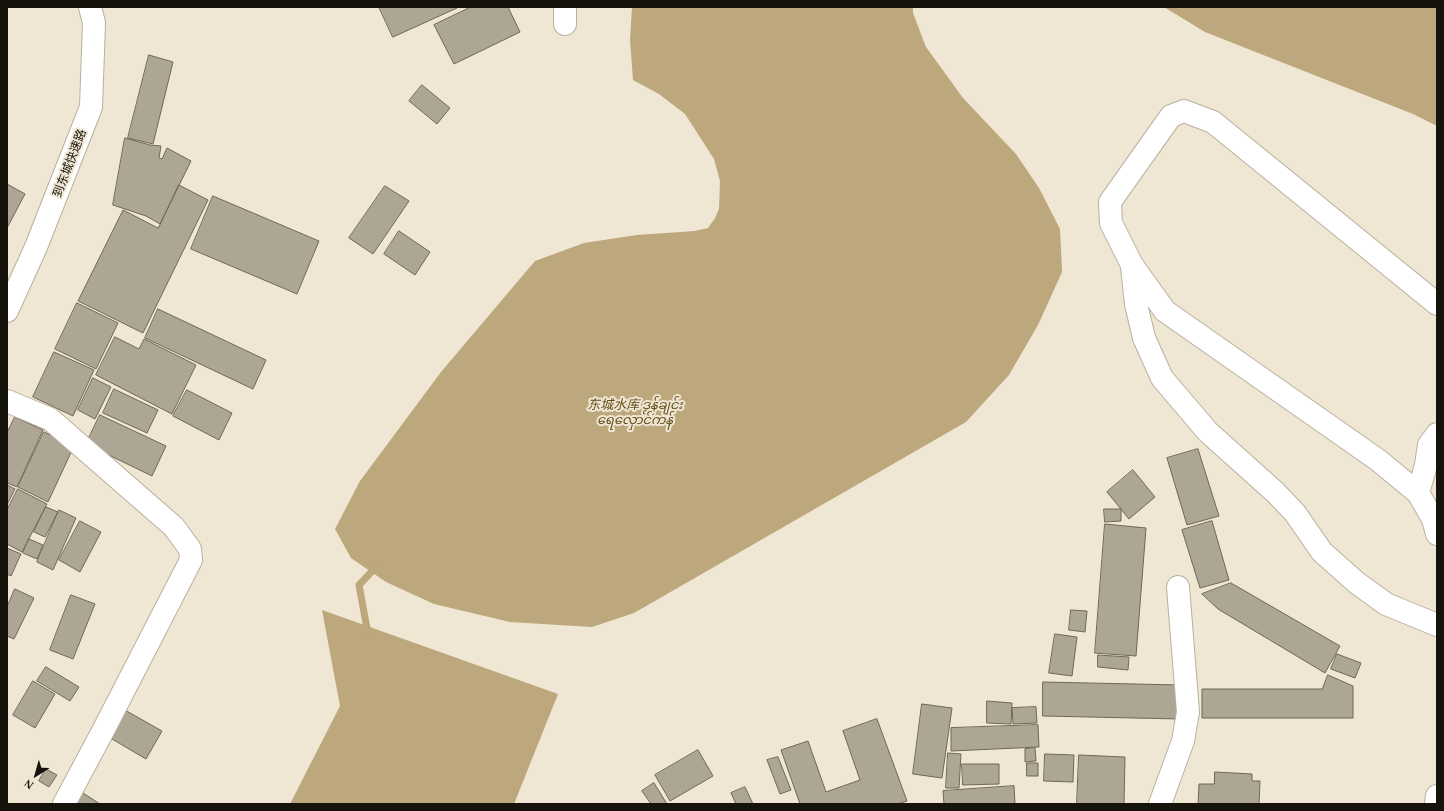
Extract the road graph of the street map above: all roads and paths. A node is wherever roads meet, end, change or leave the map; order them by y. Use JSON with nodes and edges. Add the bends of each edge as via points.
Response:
{"nodes":[{"id":1,"x":90,"y":7,"type":"edge"},
{"id":2,"x":1132,"y":265,"type":"junction"},
{"id":3,"x":1437,"y":304,"type":"edge"},
{"id":4,"x":7,"y":311,"type":"edge"},
{"id":5,"x":7,"y":401,"type":"edge"},
{"id":6,"x":1437,"y":434,"type":"edge"},
{"id":7,"x":1418,"y":493,"type":"junction"},
{"id":8,"x":1437,"y":534,"type":"edge"},
{"id":9,"x":1178,"y":587,"type":"dead end"},
{"id":10,"x":1437,"y":625,"type":"edge"},
{"id":11,"x":1437,"y":796,"type":"edge"},
{"id":12,"x":64,"y":804,"type":"edge"},
{"id":13,"x":1160,"y":804,"type":"edge"},
{"id":14,"x":1436,"y":804,"type":"edge"}],
"edges":[{"from":1,"to":4,"type":"street","name":"到东城快速路","via":[[94,22],[91,107],[36,247]]},
{"from":2,"to":3,"type":"street","via":[[1111,223],[1110,202],[1172,116],[1184,111],[1213,122]]},
{"from":2,"to":7,"type":"street","via":[[1165,311],[1378,460]]},
{"from":2,"to":10,"type":"street","via":[[1136,304],[1144,338],[1162,378],[1208,432],[1291,508],[1322,552],[1386,604]]},
{"from":5,"to":12,"type":"street","via":[[50,419],[174,528],[190,549],[191,560]]},
{"from":6,"to":7,"type":"street","via":[[1429,445]]},
{"from":7,"to":8,"type":"street","via":[[1433,519]]},
{"from":9,"to":13,"type":"street","via":[[1188,712],[1183,741]]},
{"from":11,"to":14,"type":"street"}]}
